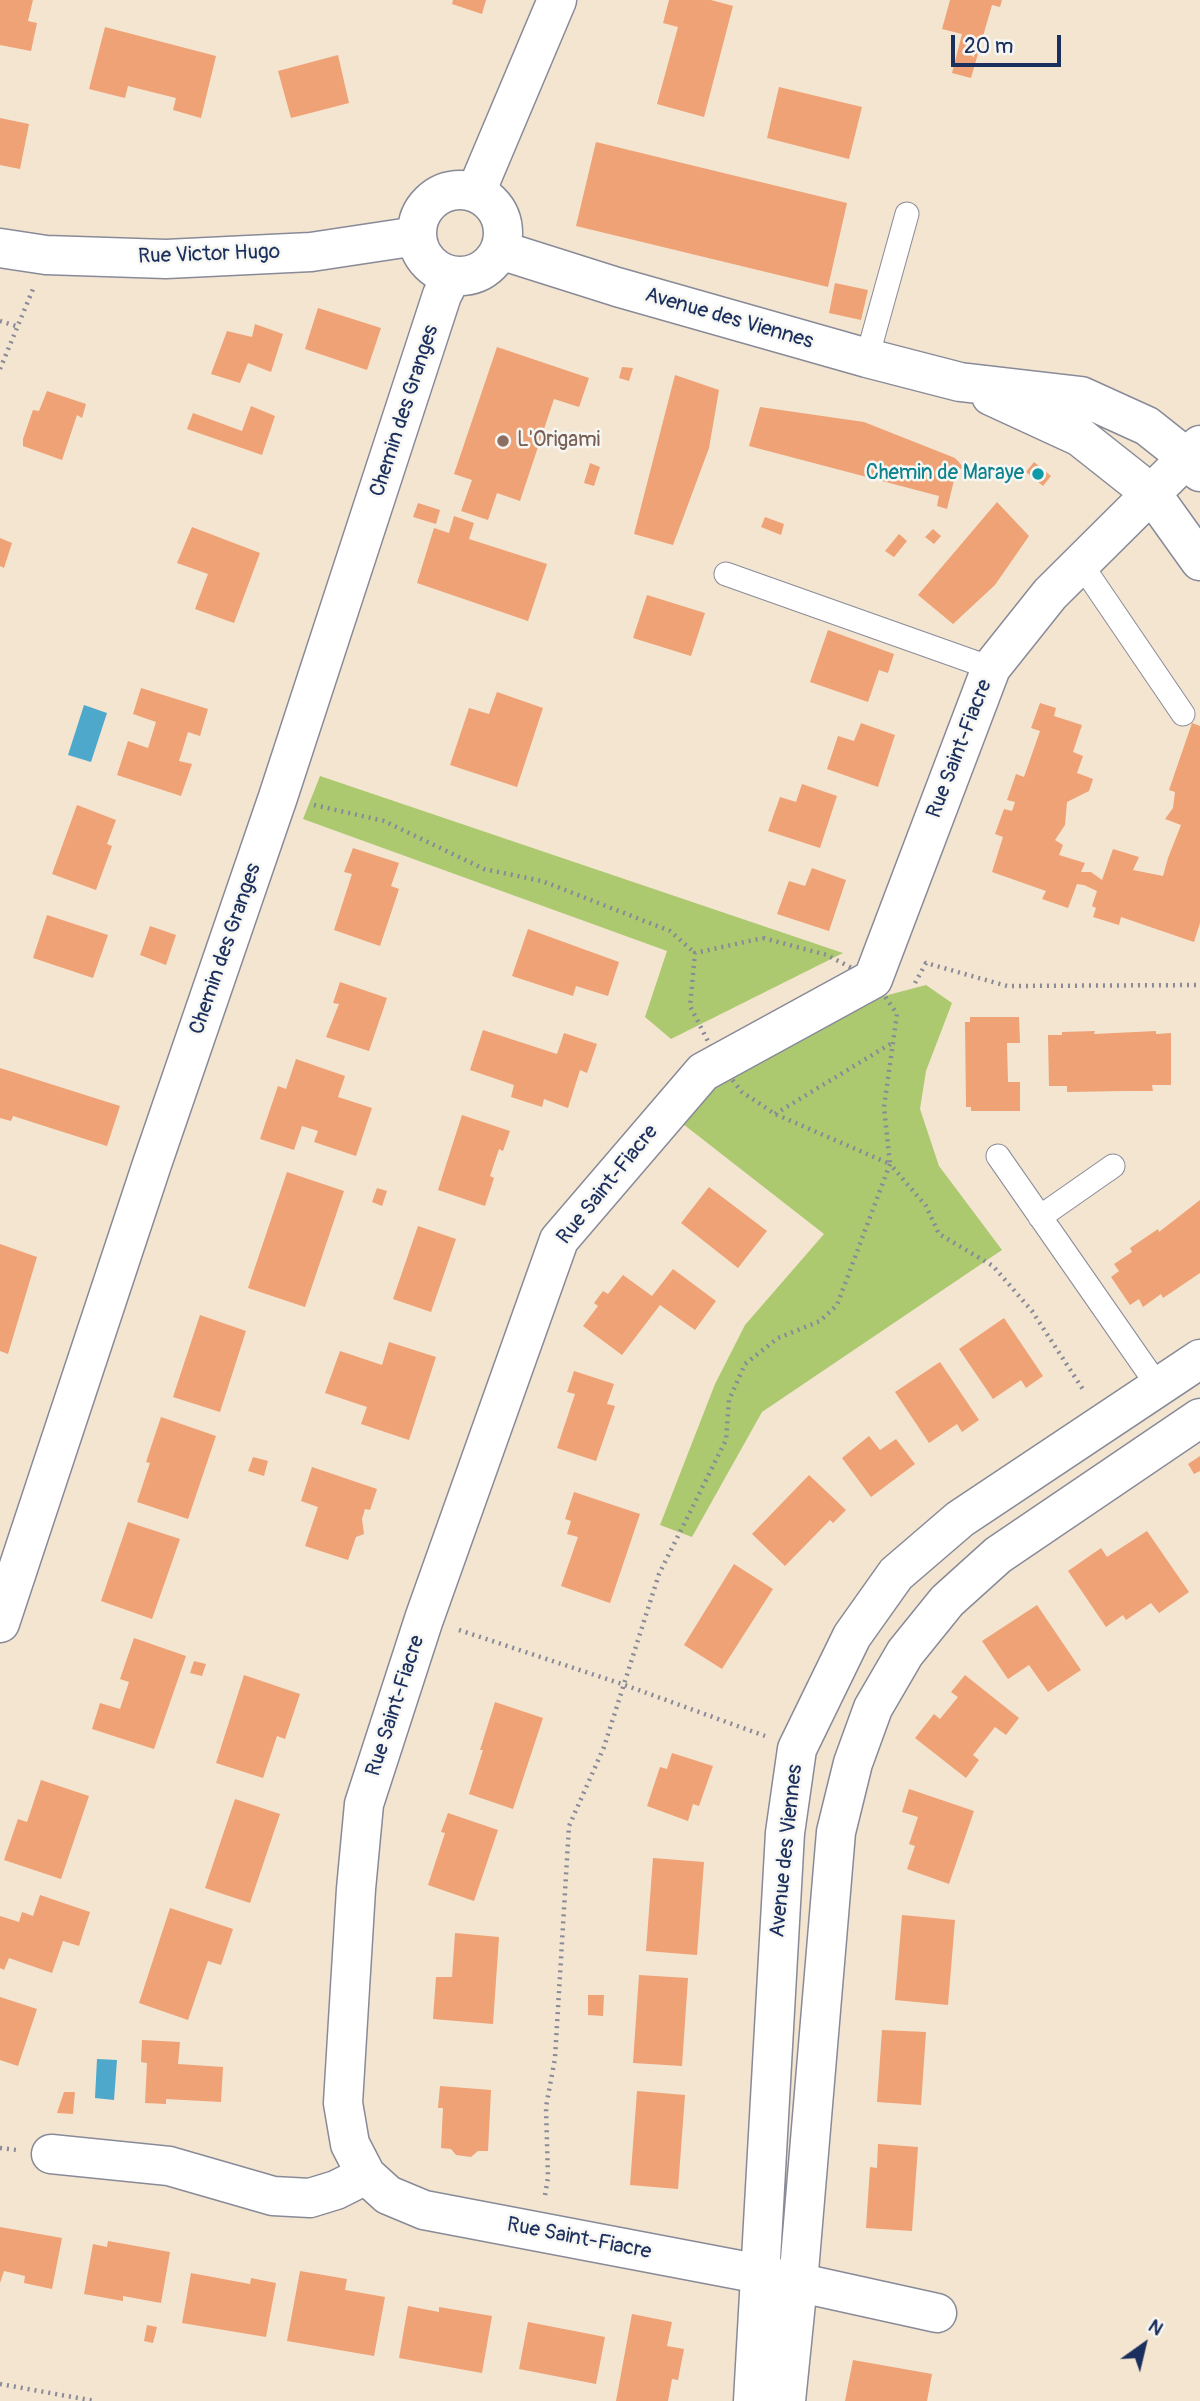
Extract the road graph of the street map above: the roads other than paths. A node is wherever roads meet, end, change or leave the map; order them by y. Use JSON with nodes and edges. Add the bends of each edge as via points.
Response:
{"nodes":[{"id":1,"x":558,"y":0,"type":"edge"},
{"id":2,"x":476,"y":192,"type":"junction"},
{"id":3,"x":907,"y":214,"type":"dead end"},
{"id":4,"x":417,"y":236,"type":"junction"},
{"id":5,"x":0,"y":248,"type":"edge"},
{"id":6,"x":500,"y":250,"type":"junction"},
{"id":7,"x":452,"y":276,"type":"junction"},
{"id":8,"x":867,"y":358,"type":"junction"},
{"id":9,"x":960,"y":382,"type":"junction"},
{"id":10,"x":1195,"y":458,"type":"edge"},
{"id":11,"x":1152,"y":494,"type":"junction"},
{"id":12,"x":1200,"y":561,"type":"edge"},
{"id":13,"x":1081,"y":564,"type":"junction"},
{"id":14,"x":726,"y":574,"type":"dead end"},
{"id":15,"x":991,"y":668,"type":"junction"},
{"id":16,"x":1183,"y":714,"type":"dead end"},
{"id":17,"x":998,"y":1156,"type":"dead end"},
{"id":18,"x":1113,"y":1166,"type":"dead end"},
{"id":19,"x":1040,"y":1217,"type":"junction"},
{"id":20,"x":1200,"y":1359,"type":"edge"},
{"id":21,"x":1158,"y":1385,"type":"junction"},
{"id":22,"x":1200,"y":1419,"type":"edge"},
{"id":23,"x":0,"y":1623,"type":"edge"},
{"id":24,"x":51,"y":2154,"type":"dead end"},
{"id":25,"x":366,"y":2175,"type":"junction"},
{"id":26,"x":760,"y":2274,"type":"junction"},
{"id":27,"x":798,"y":2283,"type":"junction"},
{"id":28,"x":937,"y":2313,"type":"dead end"},
{"id":29,"x":753,"y":2401,"type":"edge"},
{"id":30,"x":786,"y":2401,"type":"edge"}],
"edges":[{"from":1,"to":2,"type":"street"},
{"from":2,"to":4,"type":"street","via":[[458,190],[428,204],[419,219]]},
{"from":2,"to":6,"type":"street","via":[[491,202],[500,216],[504,233]]},
{"from":3,"to":8,"type":"lane"},
{"from":4,"to":5,"type":"street","name":"Rue Victor Hugo","via":[[298,253],[166,259],[46,255]]},
{"from":4,"to":7,"type":"street","via":[[422,254],[435,268]]},
{"from":6,"to":7,"type":"street","via":[[481,272]]},
{"from":6,"to":8,"type":"street","name":"Avenue des Viennes"},
{"from":7,"to":23,"type":"street","name":"Chemin des Granges"},
{"from":8,"to":9,"type":"street","name":"Avenue des Viennes"},
{"from":9,"to":10,"type":"street","name":"Avenue des Viennes","via":[[1081,396],[1147,426]]},
{"from":9,"to":11,"type":"street","name":"Avenue des Viennes","via":[[1080,437]]},
{"from":10,"to":11,"type":"street","name":"Rue Saint-Fiacre"},
{"from":11,"to":12,"type":"street","name":"Avenue des Viennes"},
{"from":11,"to":13,"type":"street","name":"Rue Saint-Fiacre"},
{"from":13,"to":15,"type":"street","name":"Rue Saint-Fiacre","via":[[1050,594]]},
{"from":13,"to":16,"type":"lane"},
{"from":14,"to":15,"type":"lane"},
{"from":15,"to":25,"type":"street","name":"Rue Saint-Fiacre","via":[[873,979],[703,1072],[559,1240],[424,1619],[364,1804],[343,2103],[350,2144]]},
{"from":17,"to":19,"type":"lane"},
{"from":18,"to":19,"type":"lane"},
{"from":19,"to":21,"type":"lane"},
{"from":20,"to":21,"type":"street","name":"Avenue des Viennes"},
{"from":21,"to":26,"type":"street","name":"Avenue des Viennes","via":[[960,1519],[896,1574],[852,1636],[797,1749],[785,1833]]},
{"from":22,"to":27,"type":"street","via":[[998,1555],[947,1601],[905,1653],[873,1708],[836,1832]]},
{"from":24,"to":25,"type":"street","via":[[169,2166],[273,2196],[310,2198]]},
{"from":25,"to":26,"type":"street","name":"Rue Saint-Fiacre","via":[[387,2195],[424,2210]]},
{"from":26,"to":27,"type":"street","name":"Rue Saint-Fiacre"},
{"from":26,"to":29,"type":"street","name":"Avenue des Viennes"},
{"from":27,"to":28,"type":"street","name":"Rue Saint-Fiacre"},
{"from":27,"to":30,"type":"street"}]}
